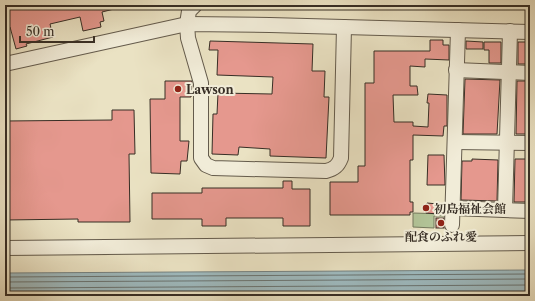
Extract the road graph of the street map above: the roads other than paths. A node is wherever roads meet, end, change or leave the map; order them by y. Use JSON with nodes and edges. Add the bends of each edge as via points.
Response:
{"nodes":[{"id":1,"x":195,"y":5,"type":"edge"},
{"id":2,"x":186,"y":24,"type":"junction"},
{"id":3,"x":344,"y":27,"type":"junction"},
{"id":4,"x":458,"y":30,"type":"junction"},
{"id":5,"x":510,"y":31,"type":"junction"},
{"id":6,"x":530,"y":32,"type":"edge"},
{"id":7,"x":5,"y":64,"type":"edge"},
{"id":8,"x":456,"y":70,"type":"junction"},
{"id":9,"x":510,"y":73,"type":"junction"},
{"id":10,"x":530,"y":73,"type":"edge"},
{"id":11,"x":455,"y":142,"type":"junction"},
{"id":12,"x":508,"y":142,"type":"junction"},
{"id":13,"x":530,"y":143,"type":"edge"},
{"id":14,"x":453,"y":208,"type":"junction"},
{"id":15,"x":505,"y":210,"type":"junction"},
{"id":16,"x":530,"y":210,"type":"edge"},
{"id":17,"x":452,"y":225,"type":"dead end"},
{"id":18,"x":530,"y":243,"type":"edge"},
{"id":19,"x":5,"y":248,"type":"edge"}],
"edges":[{"from":1,"to":2,"type":"street","via":[[189,11]]},
{"from":2,"to":3,"type":"street"},
{"from":2,"to":3,"type":"street","via":[[201,83],[201,158],[206,165],[213,168],[319,171],[334,169],[340,158]]},
{"from":2,"to":7,"type":"street"},
{"from":3,"to":4,"type":"street"},
{"from":4,"to":5,"type":"street"},
{"from":4,"to":8,"type":"street"},
{"from":5,"to":6,"type":"street"},
{"from":5,"to":9,"type":"street"},
{"from":8,"to":9,"type":"street"},
{"from":8,"to":11,"type":"street"},
{"from":9,"to":10,"type":"street"},
{"from":9,"to":12,"type":"street"},
{"from":11,"to":12,"type":"street"},
{"from":11,"to":14,"type":"street"},
{"from":12,"to":13,"type":"street"},
{"from":12,"to":15,"type":"street"},
{"from":14,"to":15,"type":"street"},
{"from":14,"to":17,"type":"street"},
{"from":15,"to":16,"type":"street"},
{"from":18,"to":19,"type":"street"}]}
